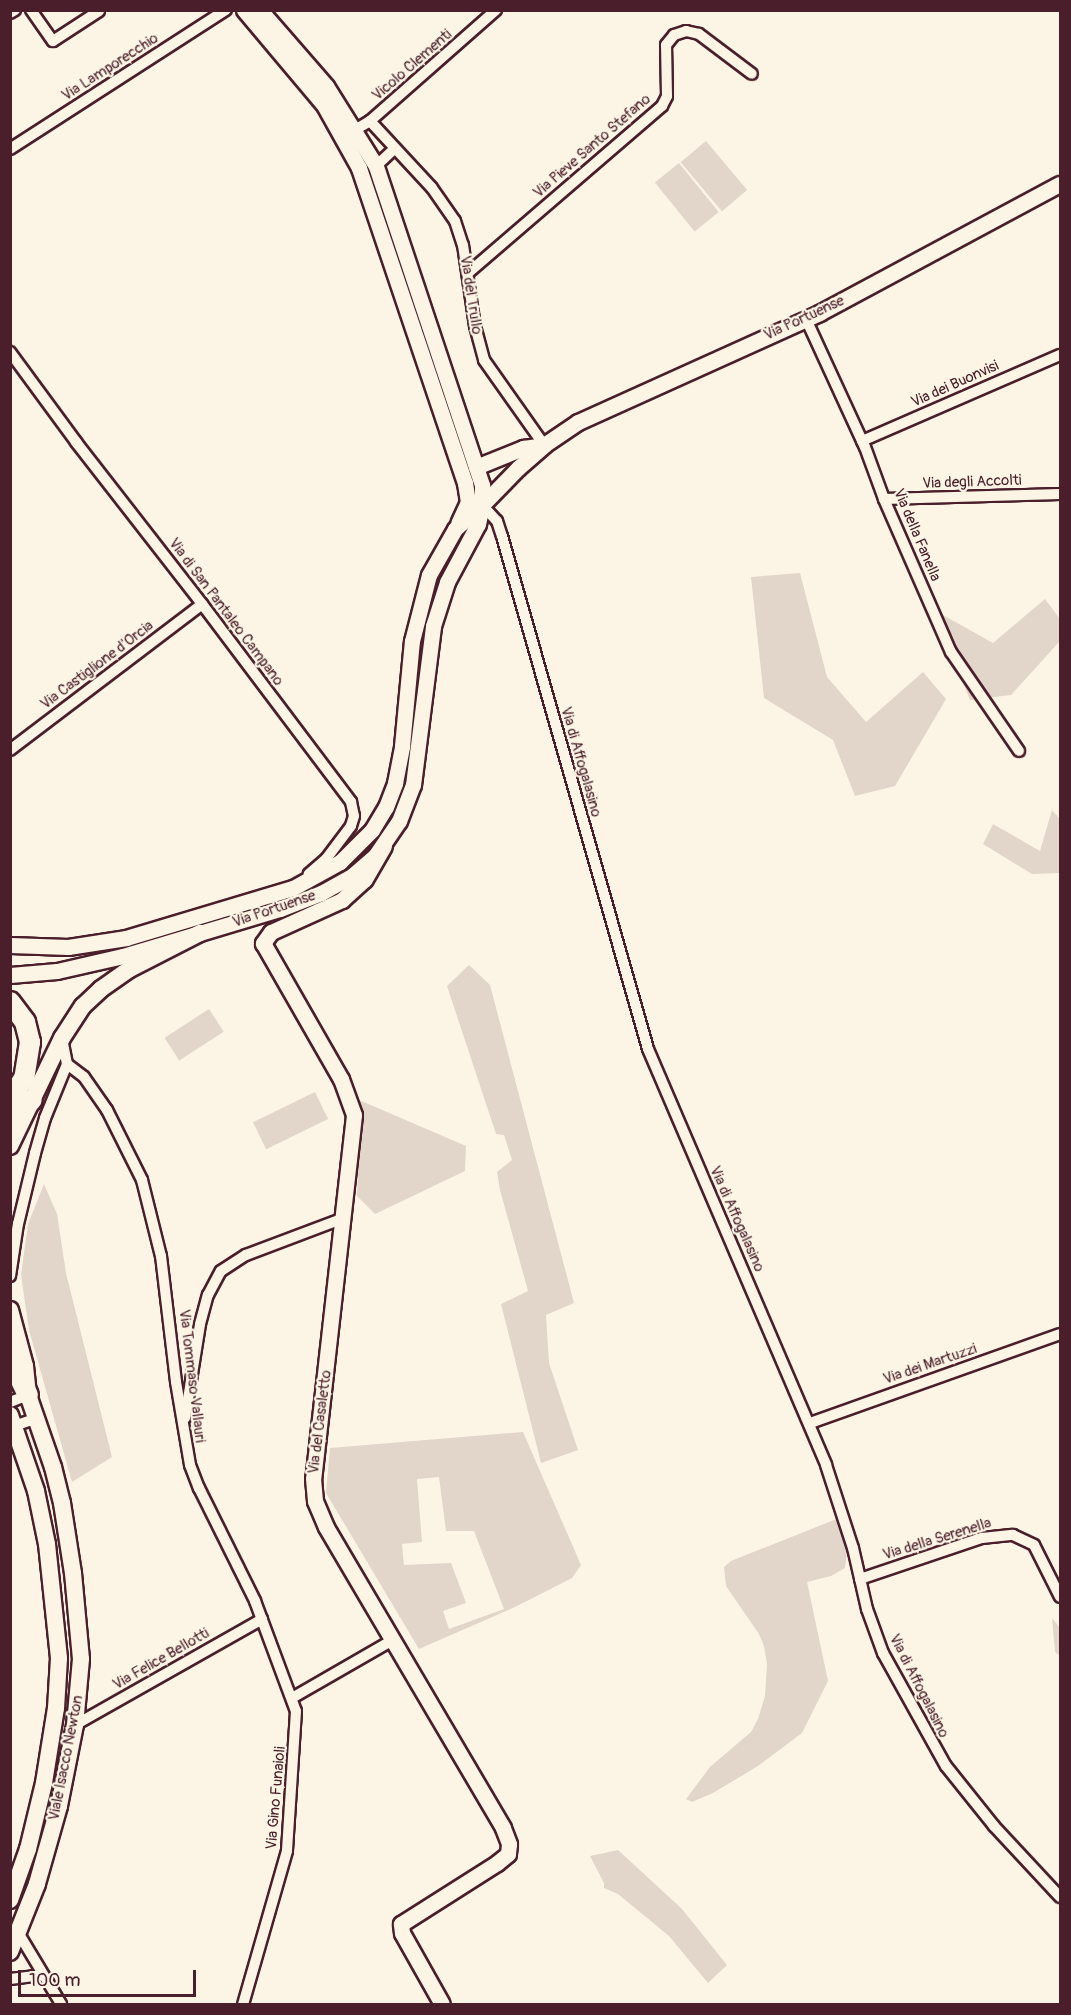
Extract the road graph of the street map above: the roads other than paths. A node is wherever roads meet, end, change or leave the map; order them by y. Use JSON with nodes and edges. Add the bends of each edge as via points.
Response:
{"nodes":[{"id":1,"x":15,"y":10,"type":"edge"},
{"id":2,"x":31,"y":10,"type":"edge"},
{"id":3,"x":226,"y":10,"type":"edge"},
{"id":4,"x":244,"y":10,"type":"edge"},
{"id":5,"x":260,"y":10,"type":"edge"},
{"id":6,"x":496,"y":10,"type":"edge"},
{"id":7,"x":99,"y":11,"type":"edge"},
{"id":8,"x":10,"y":13,"type":"edge"},
{"id":9,"x":752,"y":74,"type":"dead end"},
{"id":10,"x":370,"y":121,"type":"junction"},
{"id":11,"x":350,"y":134,"type":"junction"},
{"id":12,"x":10,"y":149,"type":"edge"},
{"id":13,"x":394,"y":149,"type":"junction"},
{"id":14,"x":376,"y":166,"type":"junction"},
{"id":15,"x":1060,"y":184,"type":"edge"},
{"id":16,"x":468,"y":273,"type":"junction"},
{"id":17,"x":414,"y":279,"type":"junction"},
{"id":18,"x":399,"y":284,"type":"junction"},
{"id":19,"x":806,"y":319,"type":"junction"},
{"id":20,"x":10,"y":352,"type":"edge"},
{"id":21,"x":1060,"y":355,"type":"edge"},
{"id":22,"x":862,"y":441,"type":"junction"},
{"id":23,"x":544,"y":445,"type":"junction"},
{"id":24,"x":476,"y":467,"type":"junction"},
{"id":25,"x":465,"y":483,"type":"junction"},
{"id":26,"x":1060,"y":494,"type":"edge"},
{"id":27,"x":884,"y":500,"type":"junction"},
{"id":28,"x":482,"y":505,"type":"junction"},
{"id":29,"x":455,"y":529,"type":"junction"},
{"id":30,"x":202,"y":604,"type":"junction"},
{"id":31,"x":10,"y":750,"type":"edge"},
{"id":32,"x":1019,"y":751,"type":"dead end"},
{"id":33,"x":384,"y":846,"type":"junction"},
{"id":34,"x":293,"y":888,"type":"junction"},
{"id":35,"x":200,"y":933,"type":"junction"},
{"id":36,"x":10,"y":945,"type":"edge"},
{"id":37,"x":10,"y":975,"type":"edge"},
{"id":38,"x":10,"y":1002,"type":"edge"},
{"id":39,"x":62,"y":1038,"type":"junction"},
{"id":40,"x":67,"y":1064,"type":"junction"},
{"id":41,"x":10,"y":1100,"type":"edge"},
{"id":42,"x":32,"y":1100,"type":"junction"},
{"id":43,"x":10,"y":1121,"type":"edge"},
{"id":44,"x":10,"y":1146,"type":"edge"},
{"id":45,"x":344,"y":1218,"type":"junction"},
{"id":46,"x":10,"y":1276,"type":"edge"},
{"id":47,"x":10,"y":1300,"type":"edge"},
{"id":48,"x":11,"y":1311,"type":"edge"},
{"id":49,"x":1060,"y":1334,"type":"edge"},
{"id":50,"x":10,"y":1358,"type":"edge"},
{"id":51,"x":19,"y":1398,"type":"edge"},
{"id":52,"x":37,"y":1418,"type":"junction"},
{"id":53,"x":12,"y":1420,"type":"edge"},
{"id":54,"x":810,"y":1423,"type":"junction"},
{"id":55,"x":184,"y":1427,"type":"junction"},
{"id":56,"x":860,"y":1579,"type":"junction"},
{"id":57,"x":1060,"y":1597,"type":"edge"},
{"id":58,"x":262,"y":1619,"type":"junction"},
{"id":59,"x":393,"y":1640,"type":"junction"},
{"id":60,"x":292,"y":1698,"type":"junction"},
{"id":61,"x":75,"y":1725,"type":"junction"},
{"id":62,"x":1060,"y":1898,"type":"edge"},
{"id":63,"x":10,"y":1900,"type":"edge"},
{"id":64,"x":19,"y":1934,"type":"junction"},
{"id":65,"x":10,"y":1952,"type":"edge"},
{"id":66,"x":42,"y":1975,"type":"junction"},
{"id":67,"x":10,"y":1979,"type":"edge"},
{"id":68,"x":61,"y":2004,"type":"edge"},
{"id":69,"x":243,"y":2004,"type":"edge"},
{"id":70,"x":442,"y":2004,"type":"edge"}],
"edges":[{"from":1,"to":8,"type":"street"},
{"from":2,"to":7,"type":"street","via":[[53,41]]},
{"from":3,"to":12,"type":"street","name":"Via Lamporecchio"},
{"from":4,"to":11,"type":"street"},
{"from":5,"to":11,"type":"street","via":[[326,86]]},
{"from":6,"to":10,"type":"street","name":"Vicolo Clementi"},
{"from":9,"to":16,"type":"street","name":"Via Pieve Santo Stefano","via":[[699,34],[686,31],[674,35],[666,45],[667,96],[662,106]]},
{"from":10,"to":11,"type":"street","name":"Vicolo Clementi"},
{"from":10,"to":13,"type":"street","name":"Via del Trullo"},
{"from":11,"to":14,"type":"street"},
{"from":11,"to":18,"type":"street"},
{"from":13,"to":14,"type":"street"},
{"from":13,"to":16,"type":"street","name":"Via del Trullo","via":[[428,183],[451,214],[460,233]]},
{"from":14,"to":17,"type":"street"},
{"from":15,"to":19,"type":"street","name":"Via Portuense"},
{"from":16,"to":23,"type":"street","name":"Via del Trullo","via":[[484,360]]},
{"from":17,"to":18,"type":"street"},
{"from":17,"to":24,"type":"street"},
{"from":18,"to":25,"type":"street"},
{"from":19,"to":22,"type":"street","name":"Via della Fanella"},
{"from":19,"to":23,"type":"street","name":"Via Portuense","via":[[589,417]]},
{"from":20,"to":30,"type":"street","name":"Via di San Pantaleo Campano"},
{"from":21,"to":22,"type":"street","name":"Via dei Buonvisi"},
{"from":22,"to":27,"type":"street","name":"Via della Fanella"},
{"from":23,"to":24,"type":"street","name":"Via Portuense","via":[[523,448]]},
{"from":23,"to":28,"type":"street","name":"Via Portuense"},
{"from":24,"to":28,"type":"street","via":[[482,485]]},
{"from":25,"to":28,"type":"street"},
{"from":25,"to":29,"type":"street","via":[[467,505]]},
{"from":26,"to":27,"type":"street","name":"Via degli Accolti"},
{"from":27,"to":32,"type":"street","name":"Via della Fanella","via":[[951,652]]},
{"from":28,"to":29,"type":"street","name":"Via Portuense"},
{"from":28,"to":33,"type":"street","name":"Via Portuense","via":[[478,524],[457,561],[438,608],[428,656],[415,777],[404,811]]},
{"from":28,"to":54,"type":"street","name":"Via di Affogalasino","via":[[497,521],[502,536],[648,1049]]},
{"from":29,"to":34,"type":"street","name":"Via Portuense","via":[[429,575],[418,610],[400,758],[389,800],[358,847],[332,868]]},
{"from":30,"to":31,"type":"street","name":"Via Castiglione d'Orcia"},
{"from":30,"to":34,"type":"street","name":"Via di San Pantaleo Campano","via":[[352,806],[353,822],[344,836],[326,859]]},
{"from":33,"to":35,"type":"street","name":"Via Portuense","via":[[361,869],[321,893]]},
{"from":33,"to":45,"type":"street","name":"Via del Casaletto","via":[[364,880],[342,900],[271,932],[263,943],[341,1079],[352,1106],[354,1124]]},
{"from":34,"to":36,"type":"street","name":"Via Portuense","via":[[126,939],[44,948]]},
{"from":35,"to":37,"type":"street","name":"Via Portuense","via":[[99,963]]},
{"from":35,"to":39,"type":"main road","via":[[112,980],[83,1006]]},
{"from":38,"to":41,"type":"highway","via":[[25,1022],[30,1042],[21,1084]]},
{"from":39,"to":40,"type":"street"},
{"from":39,"to":42,"type":"main road"},
{"from":40,"to":46,"type":"street","via":[[35,1153]]},
{"from":40,"to":55,"type":"street","name":"Via Tommaso Vallauri","via":[[84,1077],[107,1110],[142,1180],[161,1256]]},
{"from":42,"to":43,"type":"highway"},
{"from":42,"to":44,"type":"main road"},
{"from":45,"to":55,"type":"street","via":[[246,1255],[221,1271],[208,1294],[200,1324]]},
{"from":45,"to":59,"type":"street","name":"Via del Casaletto","via":[[313,1488],[326,1527]]},
{"from":47,"to":48,"type":"street"},
{"from":48,"to":51,"type":"main road","via":[[25,1366]]},
{"from":49,"to":54,"type":"street","name":"Via dei Martuzzi"},
{"from":50,"to":51,"type":"highway","name":"Viale Isacco Newton"},
{"from":51,"to":52,"type":"main road","name":"Viale Isacco Newton"},
{"from":52,"to":53,"type":"street","name":"Viale Isacco Newton"},
{"from":52,"to":61,"type":"main road","name":"Viale Isacco Newton","via":[[59,1489],[73,1573],[81,1659]]},
{"from":53,"to":63,"type":"main road","name":"Viale Isacco Newton","via":[[36,1491],[47,1544],[59,1658],[44,1783],[28,1849]]},
{"from":54,"to":56,"type":"street","name":"Via di Affogalasino","via":[[840,1503]]},
{"from":55,"to":58,"type":"street","name":"Via Tommaso Vallauri","via":[[187,1453],[199,1488]]},
{"from":56,"to":57,"type":"street","name":"Via della Serenella","via":[[982,1538],[1013,1535],[1034,1545]]},
{"from":56,"to":62,"type":"street","name":"Via di Affogalasino","via":[[883,1653],[937,1753],[979,1808]]},
{"from":58,"to":60,"type":"street","name":"Via Tommaso Vallauri"},
{"from":58,"to":61,"type":"street","name":"Via Felice Bellotti"},
{"from":59,"to":60,"type":"street"},
{"from":59,"to":70,"type":"street","name":"Via del Casaletto","via":[[509,1844],[508,1854],[497,1863],[401,1924],[402,1933]]},
{"from":60,"to":69,"type":"street","name":"Via Gino Funaioli","via":[[297,1726],[287,1851]]},
{"from":61,"to":64,"type":"main road","name":"Viale Isacco Newton","via":[[46,1854]]},
{"from":64,"to":65,"type":"main road","name":"Viale Isacco Newton"},
{"from":64,"to":66,"type":"street"},
{"from":66,"to":67,"type":"street"},
{"from":66,"to":68,"type":"street"}]}
